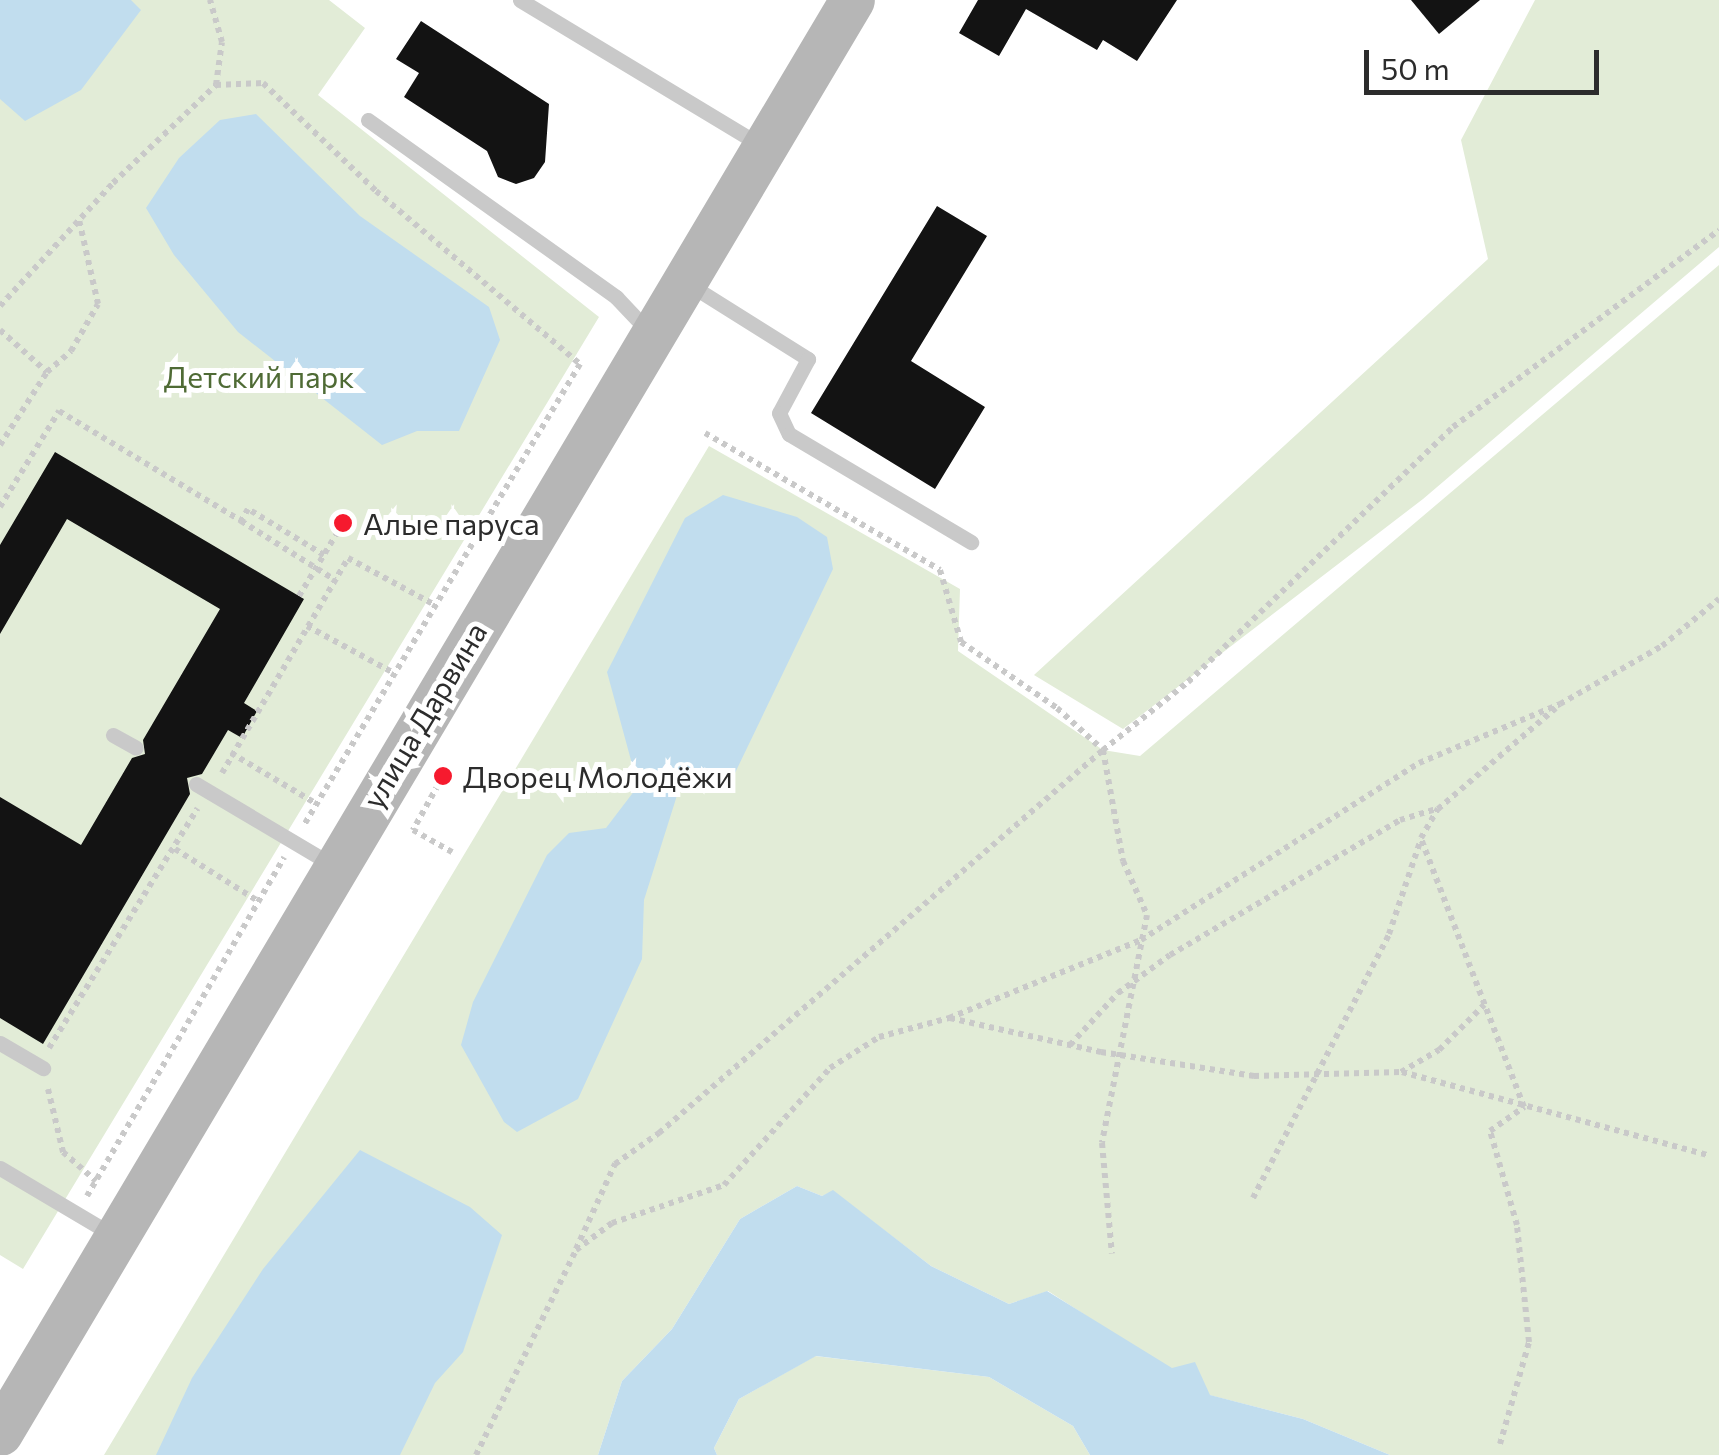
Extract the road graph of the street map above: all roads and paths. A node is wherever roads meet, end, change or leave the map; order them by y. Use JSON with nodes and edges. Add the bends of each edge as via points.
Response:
{"nodes":[{"id":1,"x":210,"y":0,"type":"edge"},
{"id":2,"x":520,"y":0,"type":"edge"},
{"id":3,"x":852,"y":0,"type":"edge"},
{"id":4,"x":216,"y":85,"type":"junction"},
{"id":5,"x":368,"y":120,"type":"dead end"},
{"id":6,"x":764,"y":148,"type":"junction"},
{"id":7,"x":79,"y":220,"type":"junction"},
{"id":8,"x":1719,"y":230,"type":"edge"},
{"id":9,"x":683,"y":281,"type":"junction"},
{"id":10,"x":0,"y":306,"type":"edge"},
{"id":11,"x":0,"y":330,"type":"edge"},
{"id":12,"x":651,"y":334,"type":"junction"},
{"id":13,"x":46,"y":372,"type":"junction"},
{"id":14,"x":705,"y":433,"type":"dead end"},
{"id":15,"x":0,"y":445,"type":"edge"},
{"id":16,"x":0,"y":507,"type":"edge"},
{"id":17,"x":241,"y":522,"type":"junction"},
{"id":18,"x":343,"y":523,"type":"dead end"},
{"id":19,"x":971,"y":542,"type":"dead end"},
{"id":20,"x":324,"y":555,"type":"junction"},
{"id":21,"x":335,"y":580,"type":"dead end"},
{"id":22,"x":299,"y":596,"type":"dead end"},
{"id":23,"x":1719,"y":598,"type":"edge"},
{"id":24,"x":307,"y":626,"type":"dead end"},
{"id":25,"x":394,"y":673,"type":"junction"},
{"id":26,"x":1560,"y":704,"type":"junction"},
{"id":27,"x":113,"y":734,"type":"dead end"},
{"id":28,"x":136,"y":748,"type":"dead end"},
{"id":29,"x":1103,"y":750,"type":"junction"},
{"id":30,"x":232,"y":754,"type":"dead end"},
{"id":31,"x":443,"y":776,"type":"dead end"},
{"id":32,"x":196,"y":784,"type":"dead end"},
{"id":33,"x":317,"y":804,"type":"junction"},
{"id":34,"x":1438,"y":809,"type":"junction"},
{"id":35,"x":1421,"y":838,"type":"junction"},
{"id":36,"x":294,"y":842,"type":"junction"},
{"id":37,"x":174,"y":849,"type":"dead end"},
{"id":38,"x":452,"y":852,"type":"dead end"},
{"id":39,"x":334,"y":866,"type":"junction"},
{"id":40,"x":258,"y":902,"type":"junction"},
{"id":41,"x":1142,"y":940,"type":"junction"},
{"id":42,"x":1130,"y":984,"type":"junction"},
{"id":43,"x":1484,"y":1005,"type":"junction"},
{"id":44,"x":949,"y":1018,"type":"junction"},
{"id":45,"x":0,"y":1043,"type":"edge"},
{"id":46,"x":1070,"y":1046,"type":"junction"},
{"id":47,"x":1122,"y":1056,"type":"junction"},
{"id":48,"x":42,"y":1068,"type":"joint"},
{"id":49,"x":1401,"y":1072,"type":"junction"},
{"id":50,"x":1312,"y":1074,"type":"junction"},
{"id":51,"x":1524,"y":1107,"type":"junction"},
{"id":52,"x":1707,"y":1155,"type":"dead end"},
{"id":53,"x":0,"y":1168,"type":"edge"},
{"id":54,"x":96,"y":1181,"type":"junction"},
{"id":55,"x":1253,"y":1198,"type":"dead end"},
{"id":56,"x":76,"y":1214,"type":"junction"},
{"id":57,"x":117,"y":1237,"type":"junction"},
{"id":58,"x":576,"y":1250,"type":"junction"},
{"id":59,"x":1112,"y":1254,"type":"dead end"},
{"id":60,"x":0,"y":1433,"type":"edge"},
{"id":61,"x":1500,"y":1444,"type":"dead end"},
{"id":62,"x":476,"y":1455,"type":"edge"}],
"edges":[{"from":1,"to":4,"type":"path","via":[[222,42]]},
{"from":2,"to":6,"type":"lane"},
{"from":3,"to":6,"type":"main road","name":"улица Дарвина"},
{"from":4,"to":7,"type":"path"},
{"from":4,"to":25,"type":"path","via":[[263,84],[376,191],[580,364]]},
{"from":5,"to":12,"type":"lane","via":[[616,297]]},
{"from":6,"to":9,"type":"main road","name":"улица Дарвина"},
{"from":7,"to":10,"type":"path"},
{"from":7,"to":13,"type":"path","via":[[98,304],[71,351]]},
{"from":8,"to":29,"type":"path","via":[[1454,427],[1188,682]]},
{"from":9,"to":12,"type":"main road","name":"улица Дарвина"},
{"from":9,"to":19,"type":"lane","via":[[808,359],[779,414],[789,434]]},
{"from":11,"to":13,"type":"path"},
{"from":12,"to":39,"type":"main road","name":"улица Дарвина"},
{"from":13,"to":15,"type":"path"},
{"from":14,"to":29,"type":"path","via":[[940,570],[961,642],[1057,708]]},
{"from":16,"to":17,"type":"path","via":[[59,411]]},
{"from":17,"to":20,"type":"path","via":[[248,509]]},
{"from":17,"to":21,"type":"path"},
{"from":18,"to":20,"type":"path","bridge":true},
{"from":20,"to":22,"type":"path","bridge":true},
{"from":23,"to":26,"type":"path","via":[[1662,646]]},
{"from":24,"to":25,"type":"path"},
{"from":25,"to":33,"type":"path"},
{"from":26,"to":34,"type":"path"},
{"from":26,"to":41,"type":"path","via":[[1419,763]]},
{"from":27,"to":28,"type":"lane"},
{"from":29,"to":41,"type":"path","via":[[1123,861],[1147,916]]},
{"from":29,"to":58,"type":"path","via":[[615,1164]]},
{"from":30,"to":33,"type":"path"},
{"from":31,"to":38,"type":"path","via":[[413,830]]},
{"from":32,"to":36,"type":"lane"},
{"from":33,"to":36,"type":"path"},
{"from":34,"to":35,"type":"path"},
{"from":34,"to":42,"type":"path","via":[[1400,820]]},
{"from":35,"to":43,"type":"path"},
{"from":35,"to":50,"type":"path","via":[[1388,934]]},
{"from":36,"to":39,"type":"lane"},
{"from":36,"to":40,"type":"path"},
{"from":37,"to":40,"type":"path"},
{"from":39,"to":57,"type":"main road","name":"улица Дарвина"},
{"from":40,"to":54,"type":"path"},
{"from":41,"to":42,"type":"path"},
{"from":41,"to":44,"type":"path"},
{"from":42,"to":46,"type":"path"},
{"from":42,"to":47,"type":"path"},
{"from":43,"to":49,"type":"path","via":[[1439,1050]]},
{"from":43,"to":51,"type":"path"},
{"from":44,"to":46,"type":"path"},
{"from":44,"to":58,"type":"path","via":[[880,1038],[830,1068],[724,1185],[612,1224]]},
{"from":45,"to":48,"type":"lane"},
{"from":46,"to":47,"type":"path"},
{"from":47,"to":50,"type":"path","via":[[1254,1076]]},
{"from":47,"to":59,"type":"path","via":[[1102,1143]]},
{"from":48,"to":54,"type":"path","via":[[63,1152]]},
{"from":49,"to":50,"type":"path"},
{"from":49,"to":51,"type":"path"},
{"from":50,"to":55,"type":"path"},
{"from":51,"to":52,"type":"path"},
{"from":51,"to":61,"type":"path","via":[[1490,1131],[1517,1225],[1529,1342]]},
{"from":53,"to":56,"type":"lane"},
{"from":54,"to":56,"type":"path"},
{"from":56,"to":57,"type":"lane"},
{"from":57,"to":60,"type":"main road","name":"улица Дарвина"},
{"from":58,"to":62,"type":"path"}]}
